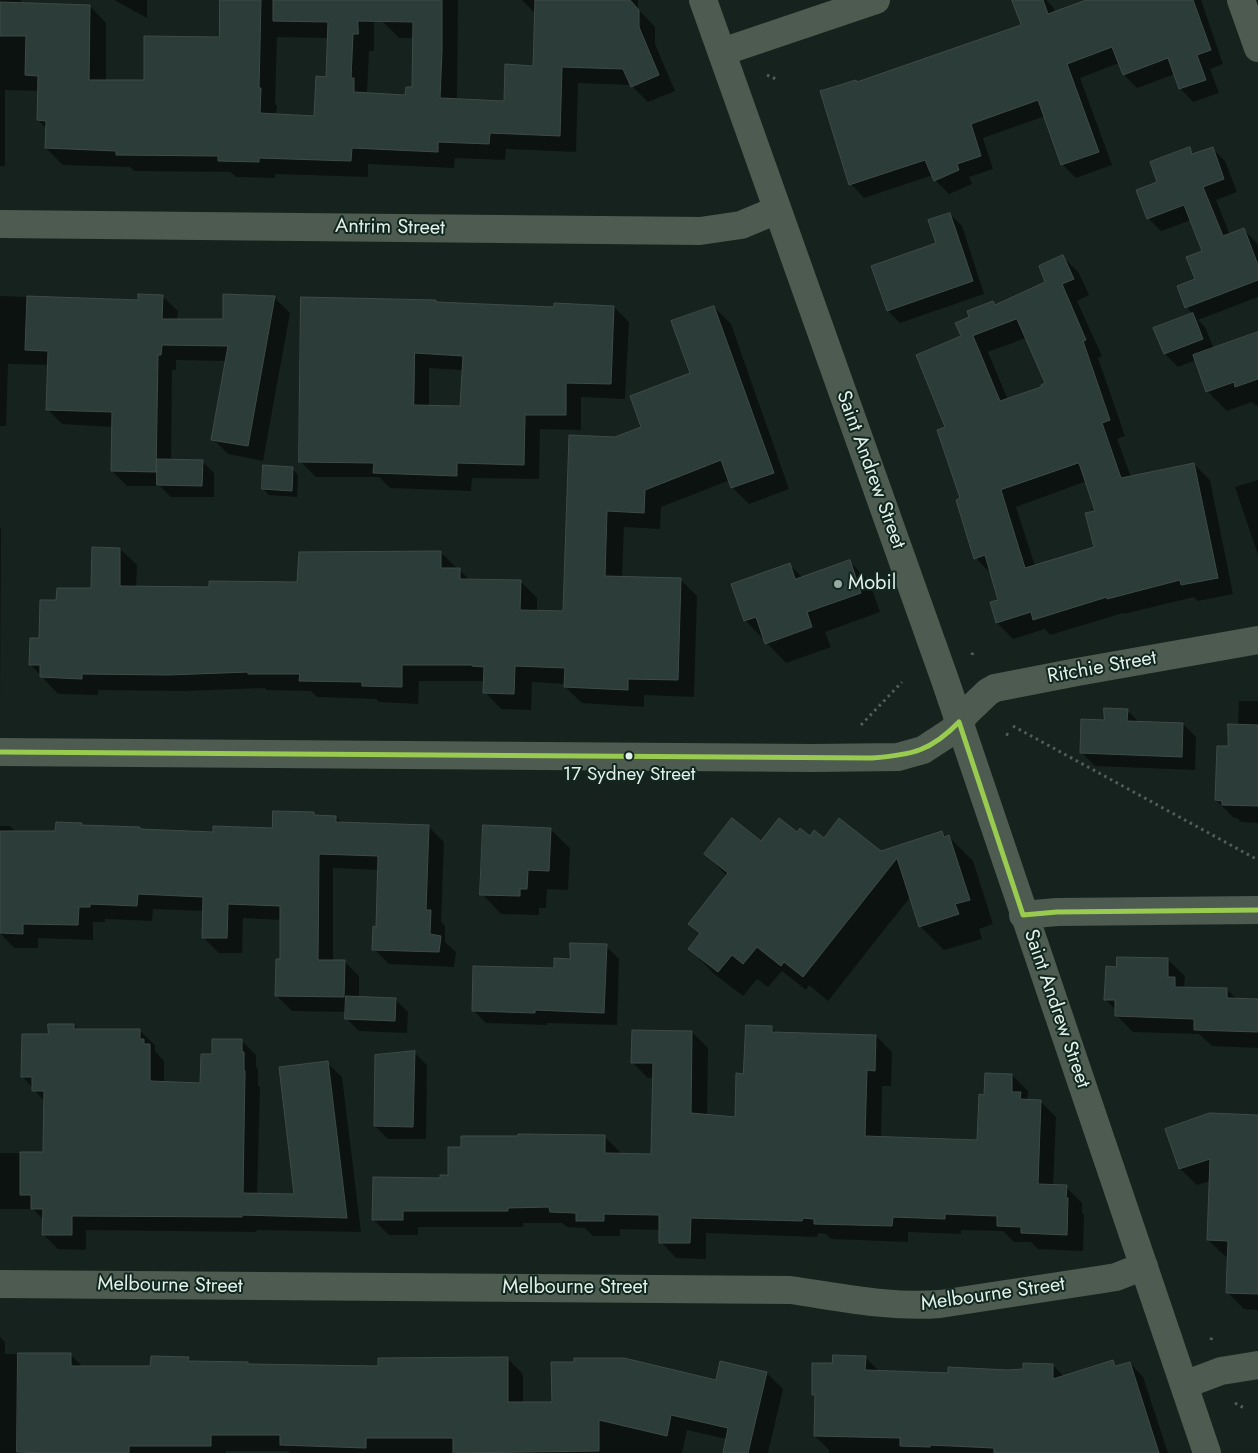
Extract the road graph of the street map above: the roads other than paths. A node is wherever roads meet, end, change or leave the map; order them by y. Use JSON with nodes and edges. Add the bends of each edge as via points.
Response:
{"nodes":[{"id":1,"x":703,"y":0,"type":"edge"},
{"id":2,"x":876,"y":0,"type":"edge"},
{"id":3,"x":1241,"y":0,"type":"edge"},
{"id":4,"x":1258,"y":48,"type":"edge"},
{"id":5,"x":722,"y":52,"type":"junction"},
{"id":6,"x":778,"y":210,"type":"junction"},
{"id":7,"x":0,"y":224,"type":"edge"},
{"id":8,"x":1258,"y":640,"type":"edge"},
{"id":9,"x":959,"y":722,"type":"junction"},
{"id":10,"x":0,"y":752,"type":"edge"},
{"id":11,"x":1258,"y":910,"type":"edge"},
{"id":12,"x":1023,"y":914,"type":"junction"},
{"id":13,"x":1144,"y":1266,"type":"junction"},
{"id":14,"x":0,"y":1284,"type":"edge"},
{"id":15,"x":1258,"y":1364,"type":"edge"},
{"id":16,"x":1184,"y":1384,"type":"junction"},
{"id":17,"x":1207,"y":1453,"type":"edge"}],
"edges":[{"from":1,"to":5,"type":"street","name":"Saint Andrew Street"},
{"from":2,"to":5,"type":"street"},
{"from":3,"to":4,"type":"street"},
{"from":5,"to":6,"type":"street","name":"Saint Andrew Street"},
{"from":6,"to":7,"type":"street","name":"Antrim Street","via":[[741,224],[700,231]]},
{"from":6,"to":9,"type":"street","name":"Saint Andrew Street"},
{"from":8,"to":9,"type":"street","name":"Ritchie Street","via":[[1003,686],[988,692]]},
{"from":9,"to":10,"type":"street","name":"Ritchie Street","via":[[952,731],[923,750],[898,757]]},
{"from":9,"to":12,"type":"street","name":"Saint Andrew Street"},
{"from":11,"to":12,"type":"street"},
{"from":12,"to":13,"type":"street","name":"Saint Andrew Street"},
{"from":13,"to":14,"type":"street","name":"Melbourne Street","via":[[1116,1277],[916,1306],[781,1290]]},
{"from":13,"to":16,"type":"street","name":"Saint Andrew Street"},
{"from":15,"to":16,"type":"street","via":[[1222,1371]]},
{"from":16,"to":17,"type":"street","name":"Saint Andrew Street"}]}
